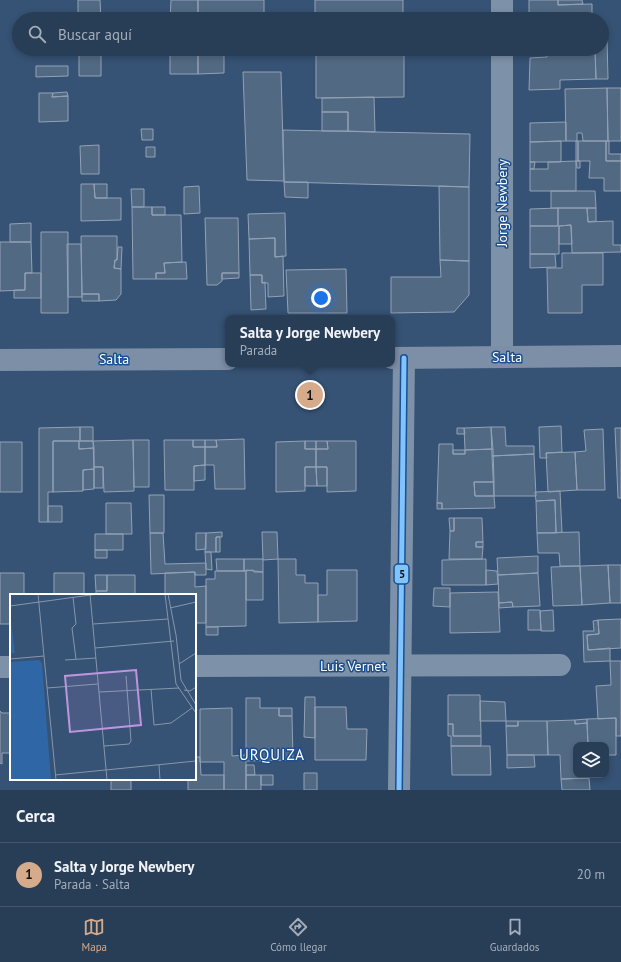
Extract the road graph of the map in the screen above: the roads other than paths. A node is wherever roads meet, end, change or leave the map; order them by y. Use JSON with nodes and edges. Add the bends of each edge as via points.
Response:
{"nodes":[{"id":1,"x":502,"y":0,"type":"edge"},
{"id":2,"x":502,"y":12,"type":"edge"},
{"id":3,"x":502,"y":56,"type":"edge"},
{"id":4,"x":621,"y":356,"type":"edge"},
{"id":5,"x":502,"y":357,"type":"junction"},
{"id":6,"x":225,"y":358,"type":"edge"},
{"id":7,"x":398,"y":358,"type":"edge"},
{"id":8,"x":0,"y":360,"type":"edge"},
{"id":9,"x":560,"y":665,"type":"dead end"},
{"id":10,"x":196,"y":666,"type":"edge"},
{"id":11,"x":401,"y":666,"type":"junction"},
{"id":12,"x":399,"y":790,"type":"edge"}],
"edges":[{"from":1,"to":2,"type":"street"},
{"from":3,"to":5,"type":"street","name":"Jorge Newbery"},
{"from":4,"to":5,"type":"main road","name":"Salta"},
{"from":5,"to":7,"type":"main road","name":"Salta"},
{"from":6,"to":8,"type":"main road","name":"Salta"},
{"from":7,"to":11,"type":"street"},
{"from":9,"to":11,"type":"street","name":"Luis Vernet"},
{"from":10,"to":11,"type":"street","name":"Luis Vernet"},
{"from":11,"to":12,"type":"street"}]}
